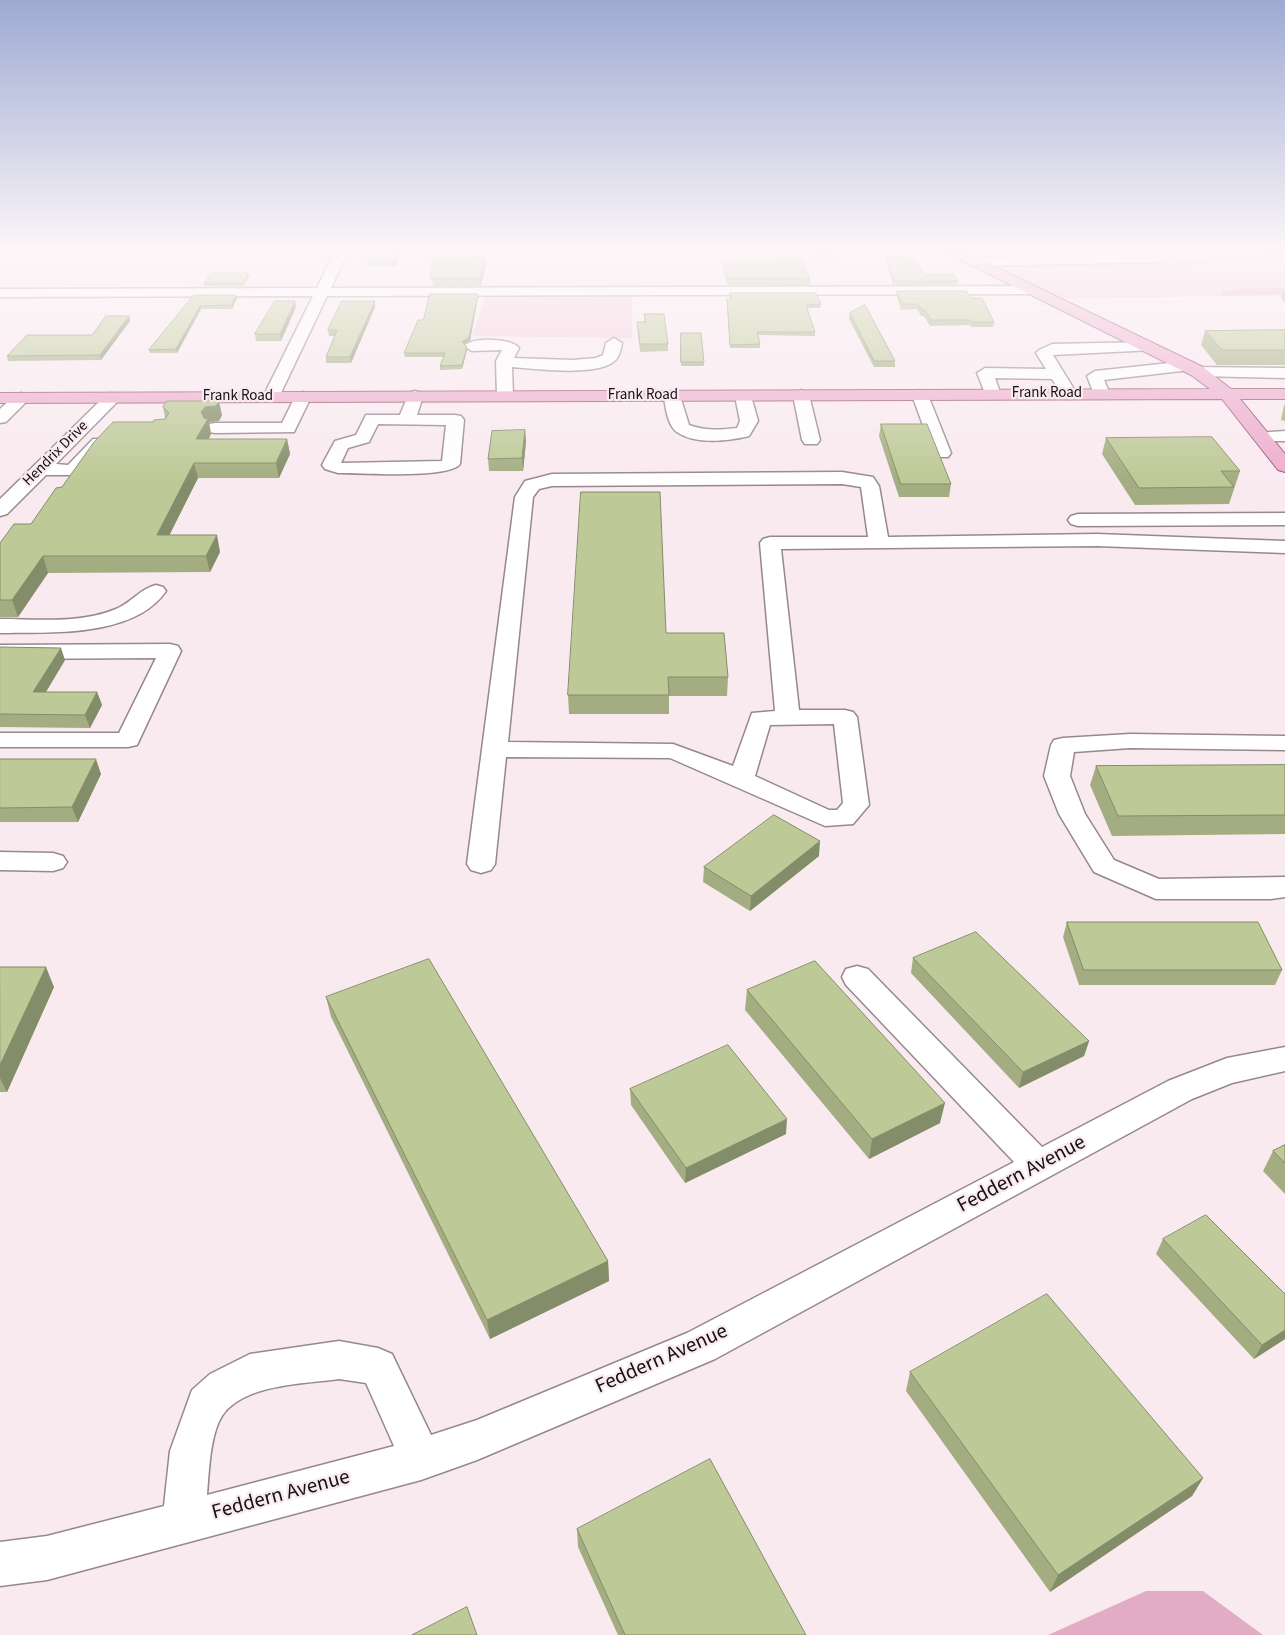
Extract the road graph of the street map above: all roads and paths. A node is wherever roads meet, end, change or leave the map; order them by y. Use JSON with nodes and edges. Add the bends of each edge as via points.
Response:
{"nodes":[{"id":1,"x":303,"y":329,"type":"edge"},
{"id":2,"x":1112,"y":329,"type":"edge"},
{"id":3,"x":614,"y":343,"type":"dead end"},
{"id":4,"x":472,"y":346,"type":"dead end"},
{"id":5,"x":1149,"y":347,"type":"junction"},
{"id":6,"x":1111,"y":348,"type":"junction"},
{"id":7,"x":606,"y":360,"type":"junction"},
{"id":8,"x":504,"y":361,"type":"junction"},
{"id":9,"x":1192,"y":369,"type":"junction"},
{"id":10,"x":1136,"y":371,"type":"junction"},
{"id":11,"x":1261,"y":371,"type":"junction"},
{"id":12,"x":1285,"y":372,"type":"edge"},
{"id":13,"x":535,"y":373,"type":"dead end"},
{"id":14,"x":1056,"y":374,"type":"junction"},
{"id":15,"x":1069,"y":394,"type":"junction"},
{"id":16,"x":1102,"y":394,"type":"junction"},
{"id":17,"x":1227,"y":394,"type":"junction"},
{"id":18,"x":1284,"y":394,"type":"edge"},
{"id":19,"x":801,"y":395,"type":"junction"},
{"id":20,"x":920,"y":395,"type":"junction"},
{"id":21,"x":993,"y":395,"type":"junction"},
{"id":22,"x":415,"y":396,"type":"junction"},
{"id":23,"x":505,"y":396,"type":"junction"},
{"id":24,"x":672,"y":396,"type":"junction"},
{"id":25,"x":743,"y":396,"type":"junction"},
{"id":26,"x":271,"y":397,"type":"junction"},
{"id":27,"x":303,"y":397,"type":"junction"},
{"id":28,"x":0,"y":398,"type":"edge"},
{"id":29,"x":21,"y":398,"type":"junction"},
{"id":30,"x":112,"y":398,"type":"junction"},
{"id":31,"x":0,"y":418,"type":"edge"},
{"id":32,"x":407,"y":420,"type":"junction"},
{"id":33,"x":215,"y":428,"type":"edge"},
{"id":34,"x":80,"y":429,"type":"junction"},
{"id":35,"x":1285,"y":436,"type":"edge"},
{"id":36,"x":1263,"y":437,"type":"junction"},
{"id":37,"x":811,"y":440,"type":"dead end"},
{"id":38,"x":942,"y":454,"type":"dead end"},
{"id":39,"x":1285,"y":466,"type":"edge"},
{"id":40,"x":40,"y":469,"type":"junction"},
{"id":41,"x":0,"y":510,"type":"edge"},
{"id":42,"x":1285,"y":519,"type":"edge"},
{"id":43,"x":1078,"y":520,"type":"dead end"},
{"id":44,"x":879,"y":543,"type":"junction"},
{"id":45,"x":1285,"y":547,"type":"edge"},
{"id":46,"x":156,"y":590,"type":"dead end"},
{"id":47,"x":0,"y":626,"type":"edge"},
{"id":48,"x":0,"y":652,"type":"edge"},
{"id":49,"x":788,"y":717,"type":"junction"},
{"id":50,"x":0,"y":740,"type":"edge"},
{"id":51,"x":1285,"y":743,"type":"edge"},
{"id":52,"x":494,"y":749,"type":"junction"},
{"id":53,"x":741,"y":779,"type":"junction"},
{"id":54,"x":0,"y":861,"type":"edge"},
{"id":55,"x":53,"y":862,"type":"dead end"},
{"id":56,"x":481,"y":864,"type":"dead end"},
{"id":57,"x":1285,"y":887,"type":"edge"},
{"id":58,"x":857,"y":977,"type":"dead end"},
{"id":59,"x":1285,"y":1059,"type":"edge"},
{"id":60,"x":1039,"y":1166,"type":"junction"},
{"id":61,"x":421,"y":1459,"type":"junction"},
{"id":62,"x":184,"y":1522,"type":"junction"},
{"id":63,"x":0,"y":1564,"type":"edge"}],
"edges":[{"from":1,"to":26,"type":"street"},
{"from":2,"to":5,"type":"main road"},
{"from":3,"to":7,"type":"street","via":[[614,351]]},
{"from":4,"to":8,"type":"street","via":[[504,345],[512,348]]},
{"from":5,"to":6,"type":"street"},
{"from":5,"to":9,"type":"main road"},
{"from":6,"to":10,"type":"street"},
{"from":6,"to":14,"type":"street","via":[[1052,349],[1044,354]]},
{"from":7,"to":8,"type":"street","via":[[580,364]]},
{"from":7,"to":13,"type":"street","via":[[618,367],[614,371],[597,373]]},
{"from":8,"to":23,"type":"street"},
{"from":9,"to":10,"type":"street"},
{"from":9,"to":11,"type":"street"},
{"from":9,"to":17,"type":"main road"},
{"from":10,"to":16,"type":"street","via":[[1095,376]]},
{"from":11,"to":12,"type":"street"},
{"from":11,"to":18,"type":"street"},
{"from":14,"to":15,"type":"street"},
{"from":14,"to":21,"type":"street","via":[[985,373]]},
{"from":15,"to":16,"type":"main road","name":"Frank Road"},
{"from":15,"to":21,"type":"main road","name":"Frank Road"},
{"from":16,"to":17,"type":"main road","name":"Frank Road"},
{"from":17,"to":18,"type":"main road","name":"Frank Road"},
{"from":17,"to":36,"type":"main road"},
{"from":19,"to":20,"type":"main road","name":"Frank Road"},
{"from":19,"to":25,"type":"main road","name":"Frank Road"},
{"from":19,"to":37,"type":"street"},
{"from":20,"to":21,"type":"main road","name":"Frank Road"},
{"from":20,"to":38,"type":"street"},
{"from":22,"to":23,"type":"main road","name":"Frank Road"},
{"from":22,"to":27,"type":"main road","name":"Frank Road"},
{"from":22,"to":32,"type":"street"},
{"from":23,"to":24,"type":"main road","name":"Frank Road"},
{"from":24,"to":25,"type":"main road","name":"Frank Road"},
{"from":24,"to":25,"type":"street","via":[[682,428],[712,436],[743,432],[749,421]]},
{"from":26,"to":27,"type":"main road","name":"Frank Road"},
{"from":26,"to":30,"type":"main road","name":"Frank Road"},
{"from":27,"to":33,"type":"street","via":[[288,428]]},
{"from":28,"to":29,"type":"main road","name":"Frank Road"},
{"from":29,"to":30,"type":"main road","name":"Frank Road"},
{"from":29,"to":31,"type":"street"},
{"from":30,"to":34,"type":"street","name":"Hendrix Drive"},
{"from":32,"to":32,"type":"street","via":[[372,419],[363,438],[341,445],[330,465],[338,468],[438,468],[451,464],[455,420]]},
{"from":34,"to":40,"type":"street","name":"Hendrix Drive"},
{"from":34,"to":40,"type":"street","via":[[111,431],[73,471]]},
{"from":35,"to":36,"type":"street"},
{"from":36,"to":39,"type":"main road"},
{"from":40,"to":41,"type":"street","name":"Hendrix Drive"},
{"from":42,"to":43,"type":"street"},
{"from":44,"to":45,"type":"street","via":[[1097,540]]},
{"from":44,"to":49,"type":"street","via":[[770,543]]},
{"from":44,"to":52,"type":"street","via":[[870,486],[866,481],[842,478],[552,480],[532,485],[524,497]]},
{"from":46,"to":47,"type":"street","via":[[138,606],[112,618]]},
{"from":48,"to":50,"type":"street","via":[[170,651],[128,740]]},
{"from":49,"to":53,"type":"street","via":[[760,718]]},
{"from":49,"to":53,"type":"street","via":[[845,716],[856,805],[844,818],[825,818]]},
{"from":51,"to":57,"type":"street","via":[[1130,740],[1063,746],[1057,776],[1072,814],[1104,866],[1156,889]]},
{"from":52,"to":53,"type":"street","via":[[672,751]]},
{"from":52,"to":56,"type":"street"},
{"from":54,"to":55,"type":"street"},
{"from":58,"to":60,"type":"street"},
{"from":59,"to":60,"type":"street","name":"Feddern Avenue","via":[[1227,1072],[1180,1090]]},
{"from":60,"to":61,"type":"street","name":"Feddern Avenue","via":[[702,1346],[477,1440]]},
{"from":61,"to":62,"type":"street","name":"Feddern Avenue"},
{"from":61,"to":62,"type":"street","via":[[378,1367],[339,1360],[250,1373],[224,1388],[206,1404],[190,1451]]},
{"from":62,"to":63,"type":"street","name":"Feddern Avenue","via":[[47,1558]]}]}
